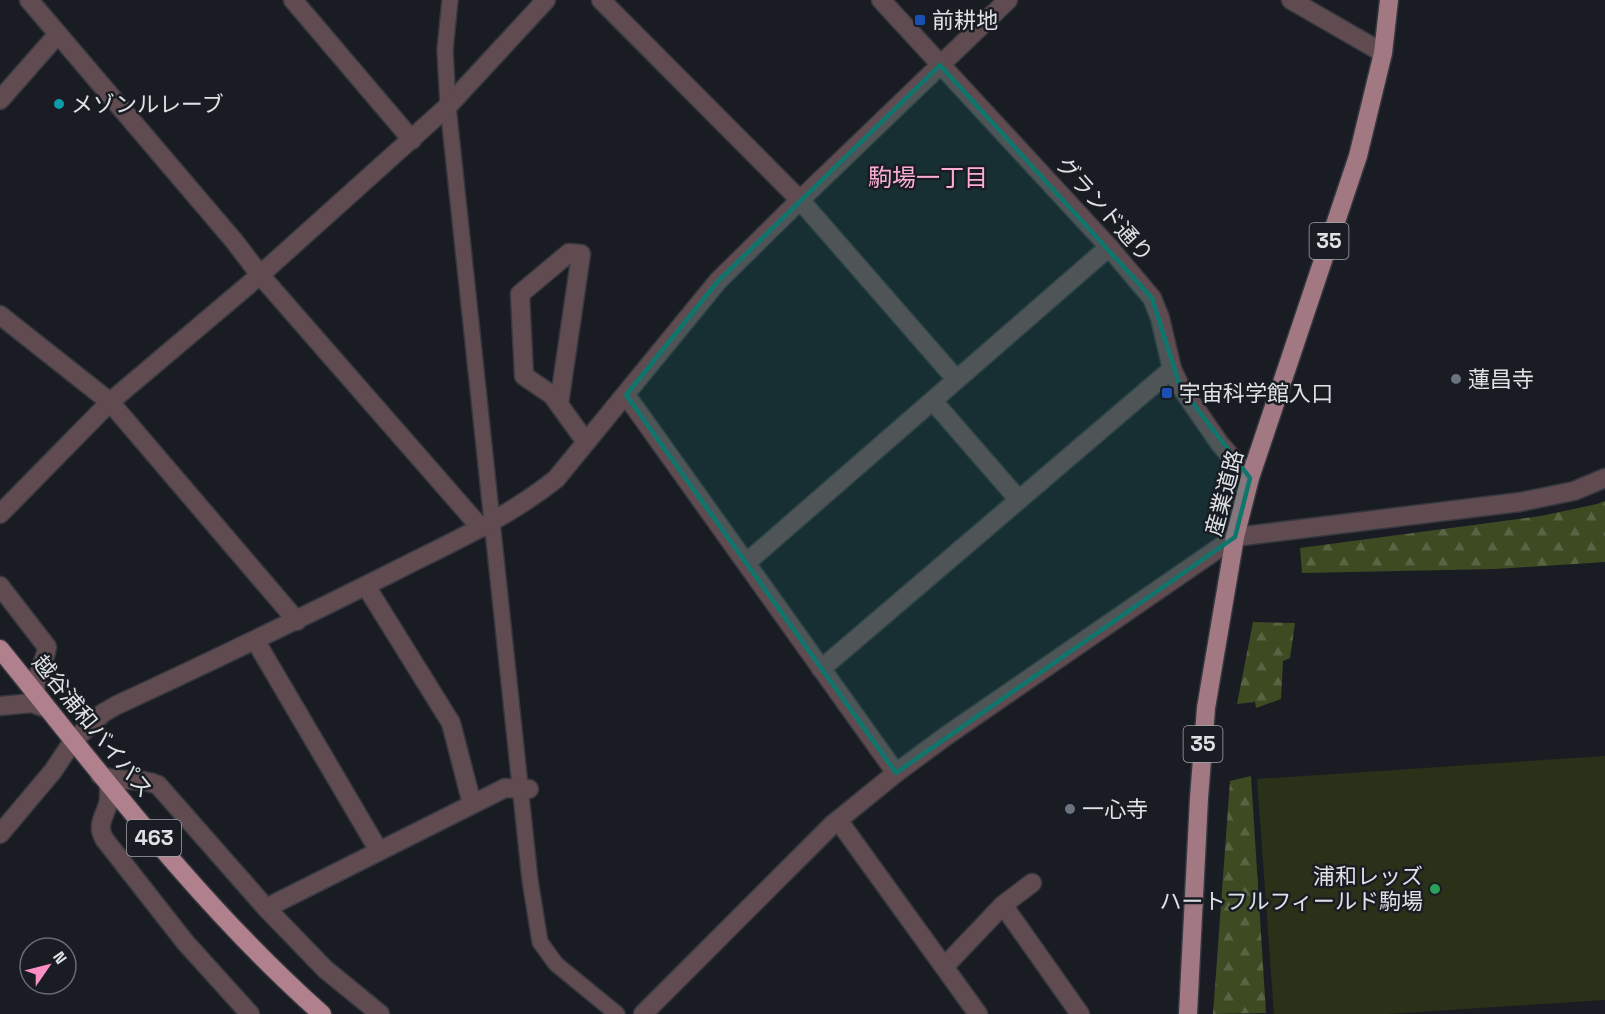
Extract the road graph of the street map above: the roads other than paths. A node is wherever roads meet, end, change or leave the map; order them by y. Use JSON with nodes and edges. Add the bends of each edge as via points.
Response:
{"nodes":[{"id":1,"x":29,"y":0,"type":"edge"},
{"id":2,"x":293,"y":0,"type":"edge"},
{"id":3,"x":450,"y":0,"type":"edge"},
{"id":4,"x":546,"y":0,"type":"edge"},
{"id":5,"x":601,"y":0,"type":"edge"},
{"id":6,"x":881,"y":0,"type":"edge"},
{"id":7,"x":1008,"y":0,"type":"edge"},
{"id":8,"x":1291,"y":0,"type":"edge"},
{"id":9,"x":1389,"y":0,"type":"edge"},
{"id":10,"x":58,"y":34,"type":"junction"},
{"id":11,"x":1383,"y":53,"type":"junction"},
{"id":12,"x":940,"y":65,"type":"junction"},
{"id":13,"x":0,"y":100,"type":"edge"},
{"id":14,"x":448,"y":106,"type":"junction"},
{"id":15,"x":412,"y":140,"type":"junction"},
{"id":16,"x":800,"y":200,"type":"junction"},
{"id":17,"x":1108,"y":247,"type":"junction"},
{"id":18,"x":260,"y":275,"type":"junction"},
{"id":19,"x":0,"y":315,"type":"edge"},
{"id":20,"x":1172,"y":369,"type":"junction"},
{"id":21,"x":956,"y":379,"type":"junction"},
{"id":22,"x":626,"y":395,"type":"junction"},
{"id":23,"x":933,"y":401,"type":"junction"},
{"id":24,"x":110,"y":402,"type":"junction"},
{"id":25,"x":558,"y":404,"type":"junction"},
{"id":26,"x":586,"y":442,"type":"junction"},
{"id":27,"x":1250,"y":478,"type":"junction"},
{"id":28,"x":1605,"y":478,"type":"edge"},
{"id":29,"x":1019,"y":500,"type":"junction"},
{"id":30,"x":0,"y":514,"type":"edge"},
{"id":31,"x":487,"y":525,"type":"junction"},
{"id":32,"x":1235,"y":537,"type":"junction"},
{"id":33,"x":746,"y":563,"type":"junction"},
{"id":34,"x":0,"y":586,"type":"edge"},
{"id":35,"x":366,"y":586,"type":"junction"},
{"id":36,"x":297,"y":621,"type":"junction"},
{"id":37,"x":255,"y":640,"type":"junction"},
{"id":38,"x":0,"y":650,"type":"edge"},
{"id":39,"x":821,"y":669,"type":"junction"},
{"id":40,"x":35,"y":693,"type":"junction"},
{"id":41,"x":0,"y":706,"type":"edge"},
{"id":42,"x":46,"y":708,"type":"junction"},
{"id":43,"x":73,"y":741,"type":"junction"},
{"id":44,"x":896,"y":773,"type":"junction"},
{"id":45,"x":104,"y":781,"type":"junction"},
{"id":46,"x":525,"y":788,"type":"junction"},
{"id":47,"x":472,"y":804,"type":"junction"},
{"id":48,"x":838,"y":820,"type":"junction"},
{"id":49,"x":0,"y":834,"type":"edge"},
{"id":50,"x":379,"y":851,"type":"junction"},
{"id":51,"x":1032,"y":883,"type":"dead end"},
{"id":52,"x":1003,"y":905,"type":"junction"},
{"id":53,"x":267,"y":909,"type":"junction"},
{"id":54,"x":944,"y":967,"type":"junction"},
{"id":55,"x":250,"y":1014,"type":"edge"},
{"id":56,"x":322,"y":1014,"type":"edge"},
{"id":57,"x":380,"y":1014,"type":"edge"},
{"id":58,"x":617,"y":1014,"type":"edge"},
{"id":59,"x":642,"y":1014,"type":"edge"},
{"id":60,"x":978,"y":1014,"type":"edge"},
{"id":61,"x":1080,"y":1014,"type":"edge"},
{"id":62,"x":1188,"y":1014,"type":"edge"}],
"edges":[{"from":1,"to":10,"type":"street"},
{"from":2,"to":15,"type":"street"},
{"from":3,"to":14,"type":"street","via":[[445,50]]},
{"from":4,"to":14,"type":"street"},
{"from":5,"to":16,"type":"street"},
{"from":6,"to":12,"type":"street","name":"グランド通り"},
{"from":7,"to":12,"type":"street"},
{"from":8,"to":11,"type":"street"},
{"from":9,"to":11,"type":"main road","name":"産業道路","number":"35"},
{"from":10,"to":13,"type":"street"},
{"from":10,"to":18,"type":"street"},
{"from":11,"to":27,"type":"main road","name":"産業道路","number":"35","via":[[1358,156]]},
{"from":12,"to":16,"type":"street"},
{"from":12,"to":17,"type":"street","name":"グランド通り"},
{"from":14,"to":15,"type":"street"},
{"from":14,"to":31,"type":"street"},
{"from":15,"to":18,"type":"street"},
{"from":16,"to":21,"type":"street"},
{"from":16,"to":22,"type":"street","via":[[718,281]]},
{"from":17,"to":20,"type":"street","name":"グランド通り","via":[[1152,298]]},
{"from":17,"to":21,"type":"street"},
{"from":18,"to":24,"type":"street"},
{"from":18,"to":31,"type":"street"},
{"from":19,"to":24,"type":"street"},
{"from":20,"to":27,"type":"street","name":"グランド通り","via":[[1220,444]]},
{"from":20,"to":29,"type":"street"},
{"from":21,"to":23,"type":"street"},
{"from":22,"to":26,"type":"street"},
{"from":22,"to":33,"type":"street"},
{"from":23,"to":29,"type":"street"},
{"from":23,"to":33,"type":"street"},
{"from":24,"to":30,"type":"street"},
{"from":24,"to":36,"type":"street"},
{"from":25,"to":25,"type":"street","via":[[552,395],[524,376],[520,294],[569,253],[581,254]]},
{"from":25,"to":26,"type":"street"},
{"from":26,"to":31,"type":"street","via":[[556,479],[529,501]]},
{"from":27,"to":32,"type":"main road","name":"産業道路","number":"35"},
{"from":28,"to":32,"type":"street","via":[[1574,491],[1520,502]]},
{"from":29,"to":39,"type":"street"},
{"from":31,"to":35,"type":"street"},
{"from":31,"to":46,"type":"street"},
{"from":32,"to":44,"type":"street"},
{"from":32,"to":62,"type":"main road","name":"産業道路","number":"35","via":[[1206,708]]},
{"from":33,"to":39,"type":"street"},
{"from":34,"to":40,"type":"street","via":[[47,646]]},
{"from":35,"to":36,"type":"street"},
{"from":35,"to":47,"type":"street","via":[[451,723]]},
{"from":36,"to":37,"type":"street"},
{"from":37,"to":43,"type":"street","via":[[117,705]]},
{"from":37,"to":50,"type":"street"},
{"from":38,"to":40,"type":"highway","name":"越谷浦和バイパス","number":"463"},
{"from":39,"to":44,"type":"street"},
{"from":40,"to":42,"type":"highway","name":"越谷浦和バイパス","number":"463"},
{"from":41,"to":42,"type":"street","via":[[32,703]]},
{"from":42,"to":43,"type":"highway","name":"越谷浦和バイパス","number":"463"},
{"from":43,"to":45,"type":"highway","name":"越谷浦和バイパス","number":"463"},
{"from":43,"to":49,"type":"street"},
{"from":44,"to":48,"type":"street"},
{"from":45,"to":53,"type":"street","via":[[149,781],[158,785]]},
{"from":45,"to":55,"type":"street","via":[[108,806],[99,825],[100,833],[185,942]]},
{"from":45,"to":56,"type":"highway","name":"越谷浦和バイパス","number":"463","via":[[235,932]]},
{"from":46,"to":47,"type":"street","via":[[505,788]]},
{"from":46,"to":58,"type":"street","via":[[530,880],[540,942],[556,964]]},
{"from":47,"to":50,"type":"street"},
{"from":48,"to":54,"type":"street"},
{"from":48,"to":59,"type":"street"},
{"from":50,"to":53,"type":"street"},
{"from":51,"to":52,"type":"street"},
{"from":52,"to":54,"type":"street"},
{"from":52,"to":61,"type":"street"},
{"from":53,"to":57,"type":"street","via":[[325,969]]},
{"from":54,"to":60,"type":"street"}]}
